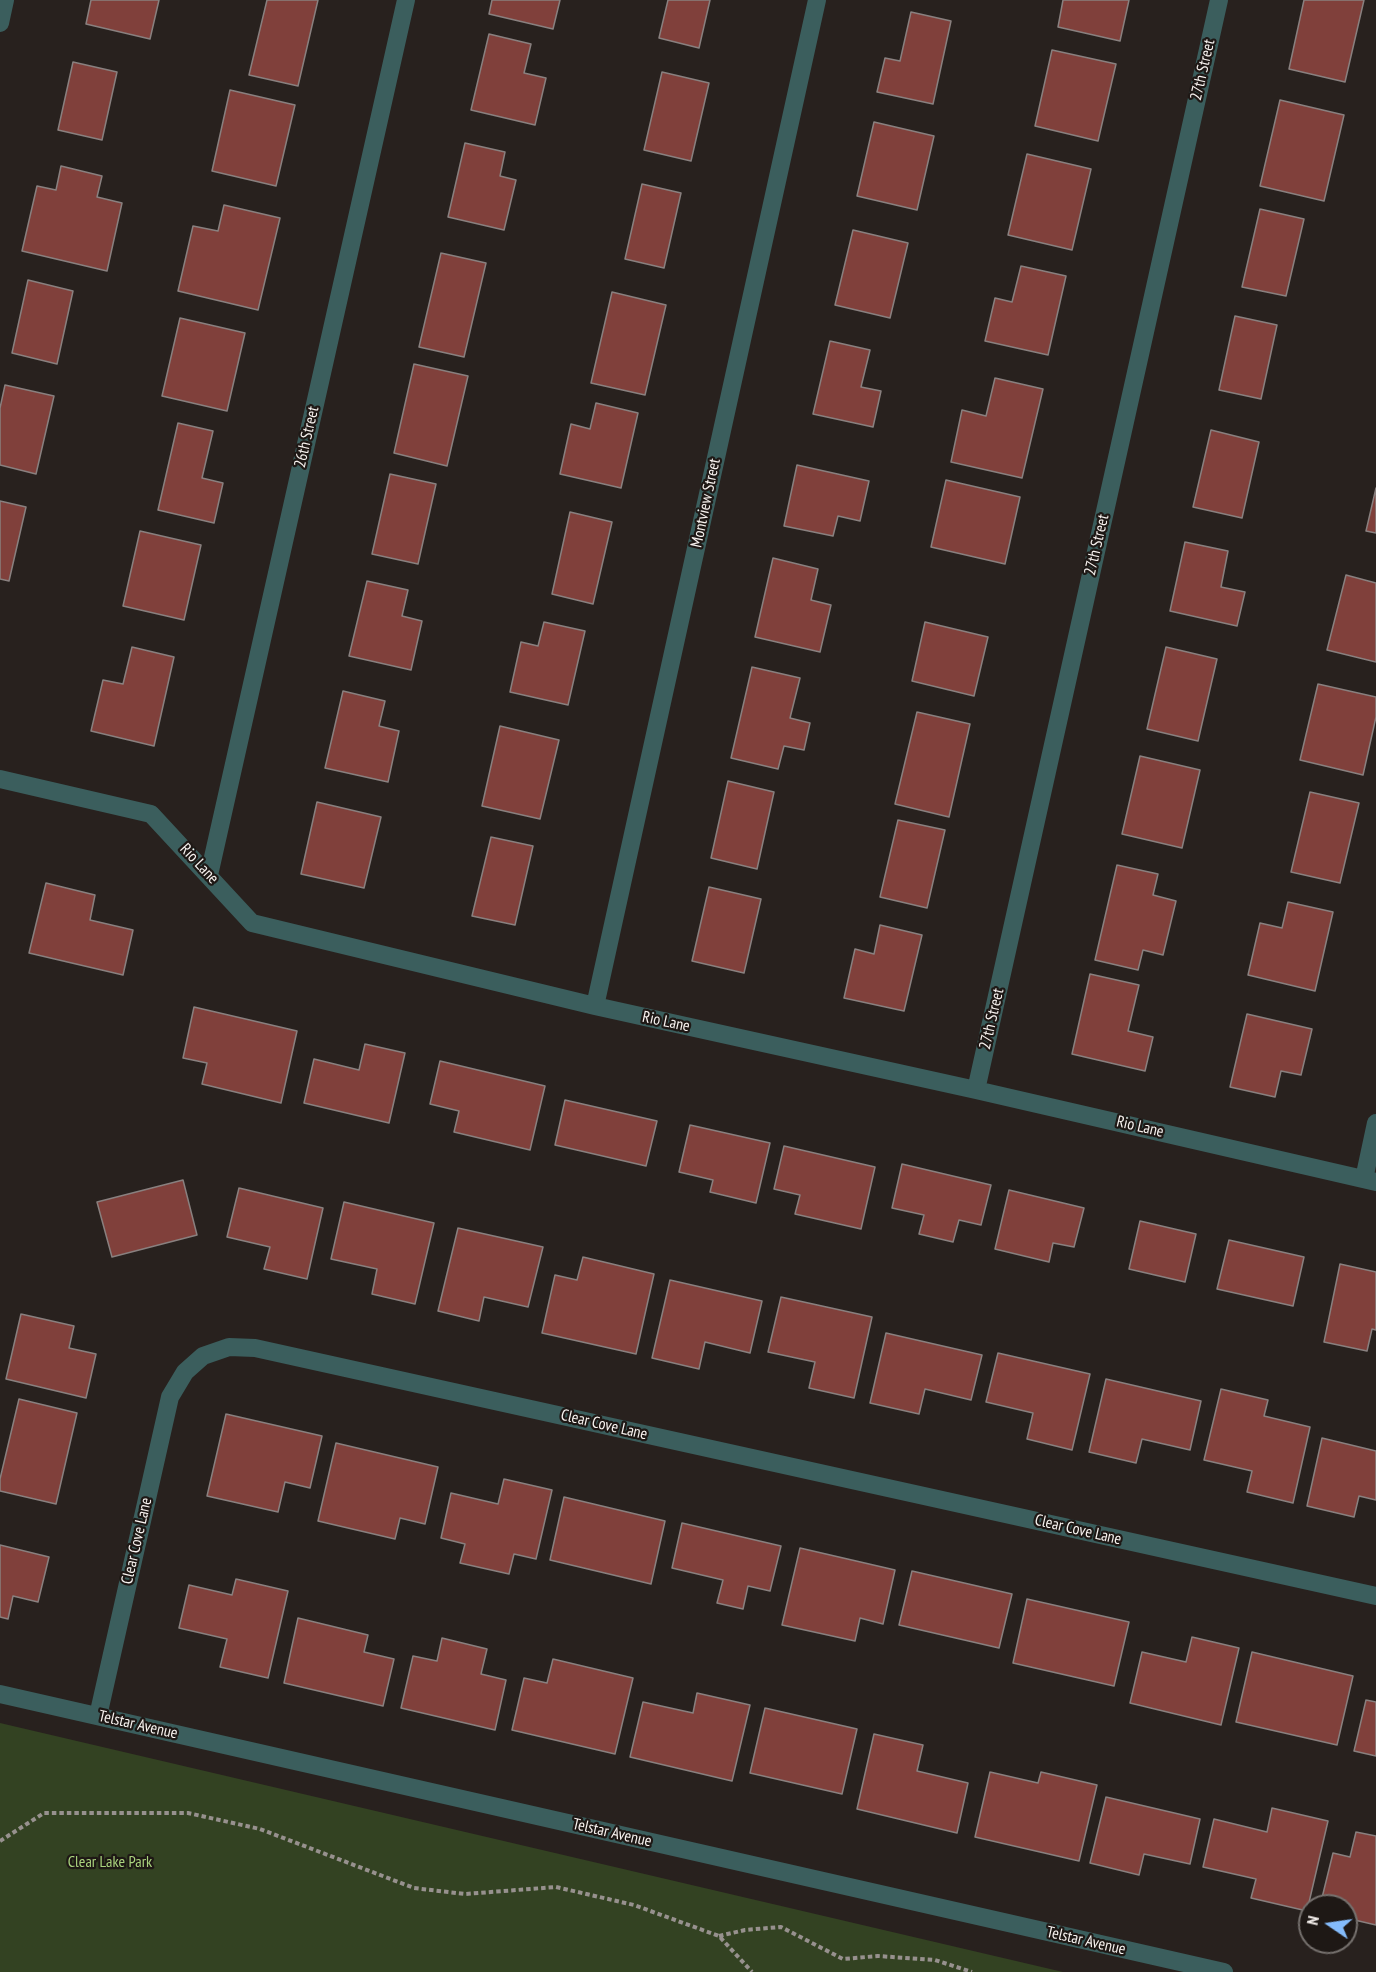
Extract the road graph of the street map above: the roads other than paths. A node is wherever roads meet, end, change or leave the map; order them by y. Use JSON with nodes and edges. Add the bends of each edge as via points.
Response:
{"nodes":[{"id":1,"x":5,"y":0,"type":"edge"},
{"id":2,"x":406,"y":0,"type":"edge"},
{"id":3,"x":817,"y":0,"type":"edge"},
{"id":4,"x":1219,"y":0,"type":"edge"},
{"id":5,"x":0,"y":23,"type":"edge"},
{"id":6,"x":0,"y":779,"type":"edge"},
{"id":7,"x":209,"y":874,"type":"junction"},
{"id":8,"x":595,"y":1006,"type":"junction"},
{"id":9,"x":976,"y":1090,"type":"junction"},
{"id":10,"x":1376,"y":1123,"type":"edge"},
{"id":11,"x":1370,"y":1180,"type":"edge"},
{"id":12,"x":1376,"y":1596,"type":"edge"},
{"id":13,"x":0,"y":1694,"type":"edge"},
{"id":14,"x":98,"y":1716,"type":"junction"},
{"id":15,"x":1224,"y":1972,"type":"edge"}],
"edges":[{"from":1,"to":5,"type":"street"},
{"from":2,"to":7,"type":"street","name":"26th Street"},
{"from":3,"to":8,"type":"street","name":"Montview Street"},
{"from":4,"to":9,"type":"street","name":"27th Street"},
{"from":6,"to":7,"type":"street","name":"Rio Lane","via":[[151,814]]},
{"from":7,"to":8,"type":"street","name":"Rio Lane","via":[[252,923]]},
{"from":8,"to":9,"type":"street","name":"Rio Lane"},
{"from":9,"to":11,"type":"street","name":"Rio Lane"},
{"from":10,"to":11,"type":"street"},
{"from":12,"to":14,"type":"street","name":"Clear Cove Lane","via":[[255,1348],[229,1347],[203,1356],[185,1372],[170,1396]]},
{"from":13,"to":14,"type":"street","name":"Telstar Avenue"},
{"from":14,"to":15,"type":"street","name":"Telstar Avenue"}]}
